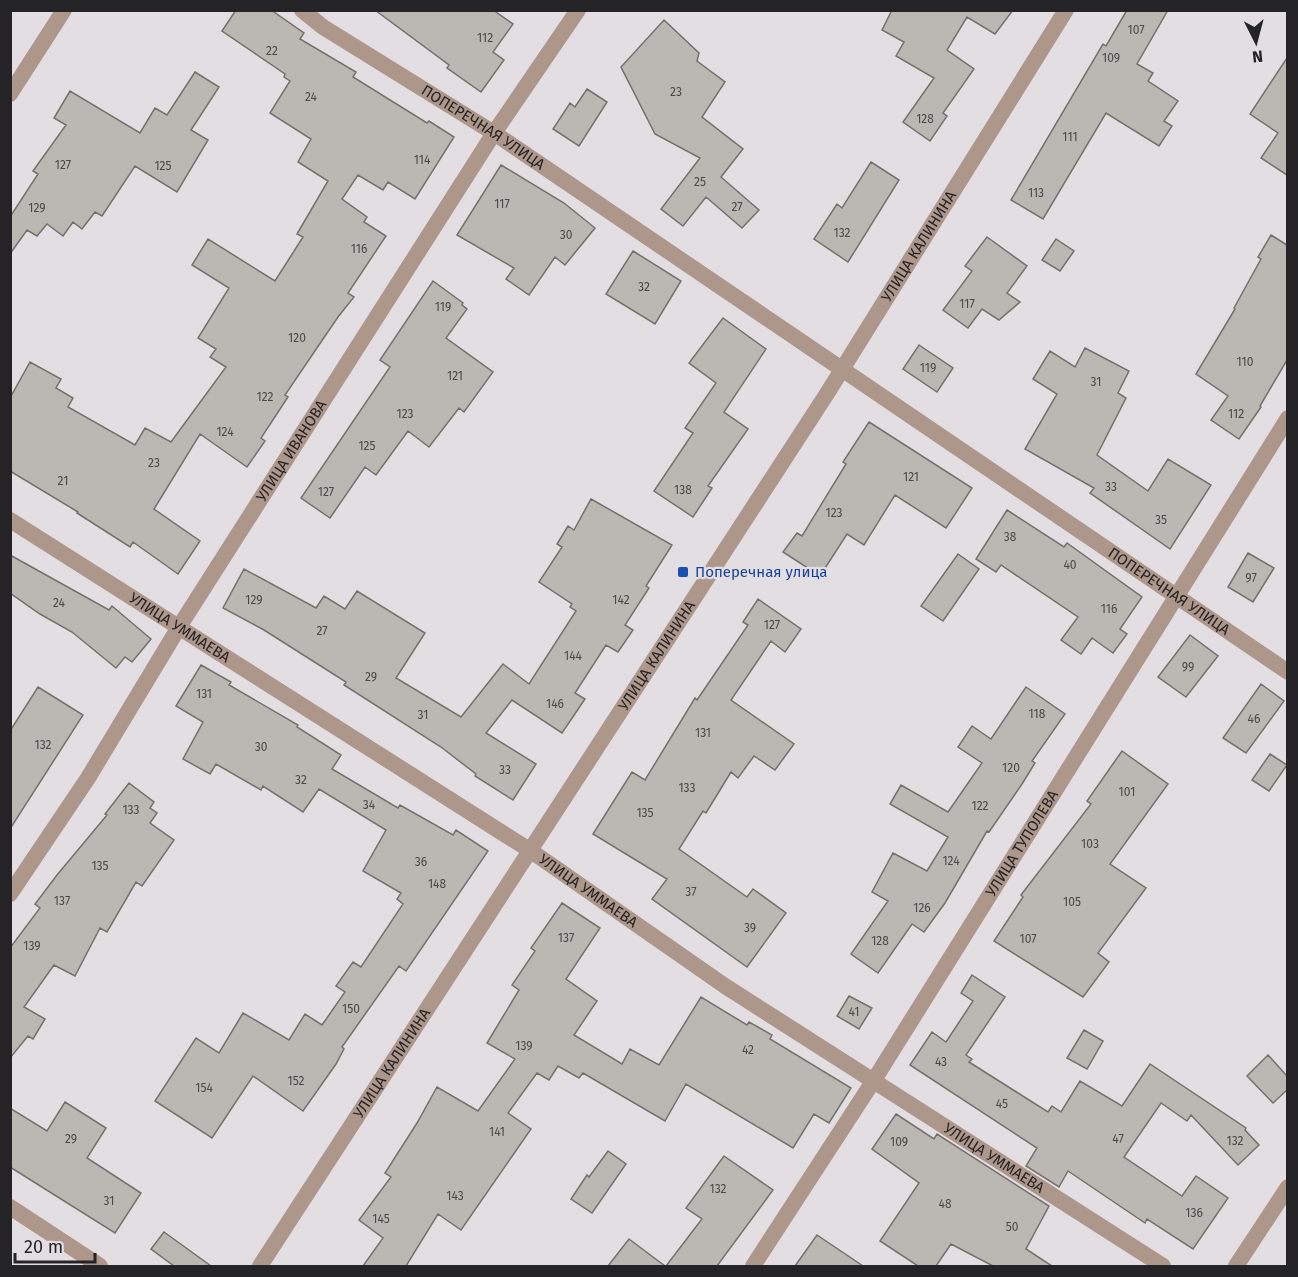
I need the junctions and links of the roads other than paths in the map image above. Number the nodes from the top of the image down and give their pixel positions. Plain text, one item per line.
1 (64, 10) edge
2 (302, 10) edge
3 (578, 10) edge
4 (1066, 10) edge
5 (10, 94) edge
6 (494, 133) junction
7 (842, 369) junction
8 (1287, 418) edge
9 (10, 520) edge
10 (1177, 596) junction
11 (180, 627) junction
12 (1287, 672) edge
13 (531, 851) junction
14 (10, 894) edge
15 (874, 1080) junction
16 (1287, 1187) edge
17 (10, 1207) edge
18 (100, 1266) edge
19 (260, 1266) edge
20 (753, 1266) edge
21 (1163, 1266) edge
22 (1236, 1266) edge

1 - 5 street
2 - 6 street, ПОПЕРЕЧНАЯ УЛИЦА
3 - 6 street, УЛИЦА ИВАНОВА
4 - 7 street, УЛИЦА КАЛИНИНА
6 - 7 street, ПОПЕРЕЧНАЯ УЛИЦА
6 - 11 street, УЛИЦА ИВАНОВА
7 - 10 street, ПОПЕРЕЧНАЯ УЛИЦА
7 - 13 street, УЛИЦА КАЛИНИНА
8 - 10 street, УЛИЦА ТУПОЛЕВА
9 - 11 street, УЛИЦА УММАЕВА
10 - 12 street, ПОПЕРЕЧНАЯ УЛИЦА
10 - 15 street, УЛИЦА ТУПОЛЕВА
11 - 13 street, УЛИЦА УММАЕВА
11 - 14 street, УЛИЦА ИВАНОВА
13 - 15 street, УЛИЦА УММАЕВА
13 - 19 street, УЛИЦА КАЛИНИНА
15 - 20 street, УЛИЦА ТУПОЛЕВА
15 - 21 street, УЛИЦА УММАЕВА
16 - 22 street
17 - 18 street

